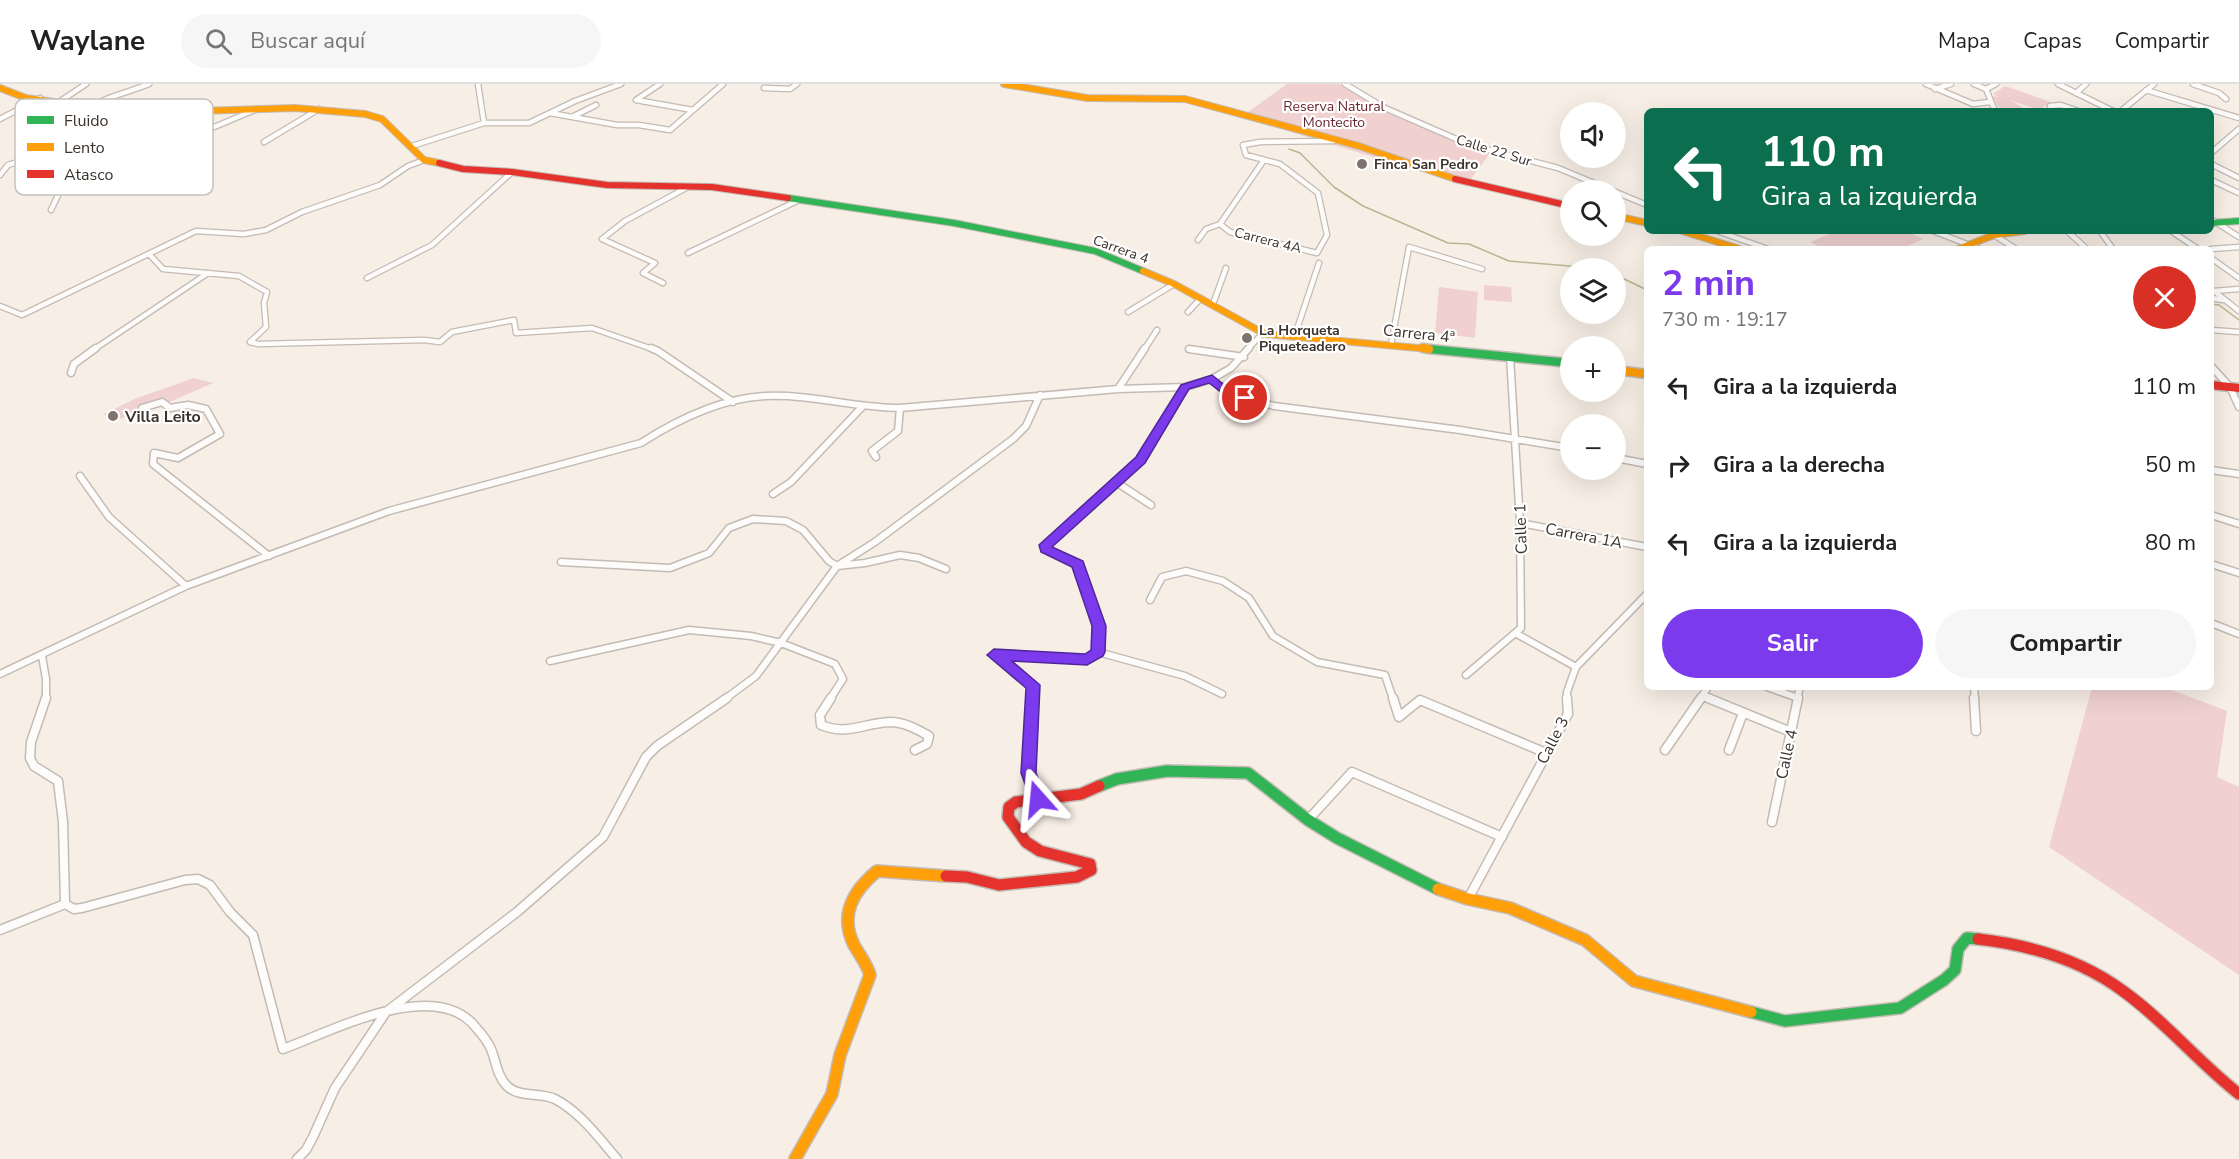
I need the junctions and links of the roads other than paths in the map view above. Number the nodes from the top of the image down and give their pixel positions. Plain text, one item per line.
1 (86, 84) edge
2 (149, 84) edge
3 (478, 84) edge
4 (621, 84) edge
5 (660, 84) edge
6 (723, 84) edge
7 (797, 84) edge
8 (1004, 84) edge
9 (1345, 84) edge
10 (1926, 84) edge
11 (1951, 84) edge
12 (1974, 84) edge
13 (1996, 84) edge
14 (2058, 84) edge
15 (2084, 84) edge
16 (2154, 84) edge
17 (2193, 84) edge
18 (0, 88) edge
19 (764, 88) dead end
20 (1935, 88) junction
21 (1986, 89) junction
22 (2146, 90) junction
23 (2076, 93) junction
24 (40, 98) joint
25 (45, 99) edge
26 (64, 99) edge
27 (103, 99) edge
28 (2226, 99) dead end
29 (1990, 102) junction
30 (596, 105) dead end
31 (259, 108) junction
32 (1993, 108) edge
33 (2052, 108) edge
34 (2070, 108) edge
35 (2107, 108) edge
36 (2125, 108) edge
37 (2206, 108) edge
38 (319, 109) junction
39 (213, 110) edge
40 (693, 110) junction
41 (2214, 110) edge
42 (15, 111) edge
43 (550, 113) junction
44 (572, 117) junction
45 (2239, 118) edge
46 (0, 119) edge
47 (484, 123) junction
48 (213, 127) edge
49 (2239, 129) edge
50 (1337, 141) junction
51 (264, 142) dead end
52 (414, 148) junction
53 (2214, 150) edge
54 (424, 160) junction
55 (1264, 160) junction
56 (2214, 160) edge
57 (15, 163) edge
58 (2214, 166) edge
59 (512, 172) junction
60 (2239, 173) edge
61 (0, 175) edge
62 (2239, 178) edge
63 (2214, 181) edge
64 (687, 188) junction
65 (2239, 193) edge
66 (58, 195) edge
67 (800, 200) junction
68 (1560, 204) edge
69 (1644, 204) edge
70 (51, 210) dead end
71 (1626, 218) edge
72 (2214, 221) edge
73 (2239, 221) edge
74 (1644, 222) edge
75 (1220, 224) junction
76 (1692, 234) edge
77 (1726, 234) edge
78 (1941, 234) edge
79 (1990, 234) edge
80 (1993, 234) edge
81 (2070, 234) edge
82 (2176, 234) edge
83 (2239, 237) edge
84 (1198, 240) dead end
85 (1730, 246) edge
86 (1760, 246) edge
87 (1972, 246) edge
88 (1976, 246) edge
89 (2011, 246) edge
90 (2084, 246) edge
91 (2194, 246) edge
92 (2239, 247) edge
93 (2214, 249) edge
94 (688, 253) dead end
95 (150, 255) junction
96 (2214, 260) edge
97 (1319, 262) dead end
98 (1226, 268) dead end
99 (1482, 269) dead end
100 (208, 273) junction
101 (367, 278) dead end
102 (2239, 278) edge
103 (663, 283) dead end
104 (1174, 284) junction
105 (2239, 289) edge
106 (2214, 292) edge
107 (2214, 293) edge
108 (1201, 298) junction
109 (2214, 298) edge
110 (2223, 300) junction
111 (1213, 304) junction
112 (0, 306) edge
113 (2239, 311) edge
114 (1128, 312) dead end
115 (1188, 312) dead end
116 (1157, 330) dead end
117 (2214, 330) edge
118 (2239, 332) edge
119 (1265, 334) junction
120 (1295, 335) junction
121 (1391, 345) junction
122 (1189, 349) dead end
123 (1510, 356) junction
124 (1244, 357) junction
125 (1560, 362) edge
126 (2214, 369) edge
127 (1626, 371) edge
128 (71, 374) dead end
129 (1644, 374) edge
130 (1212, 379) junction
131 (2214, 385) edge
132 (1185, 387) junction
133 (2234, 387) edge
134 (1118, 389) junction
135 (1040, 395) junction
136 (733, 402) junction
137 (2239, 406) edge
138 (862, 407) junction
139 (142, 408) dead end
140 (900, 408) junction
141 (1515, 436) junction
142 (1560, 446) edge
143 (876, 457) dead end
144 (1626, 460) edge
145 (1644, 463) edge
146 (2214, 470) edge
147 (2239, 474) edge
148 (80, 476) dead end
149 (1116, 482) junction
150 (773, 494) dead end
151 (1151, 505) dead end
152 (2214, 516) edge
153 (1520, 523) junction
154 (2239, 524) edge
155 (1644, 546) edge
156 (269, 556) junction
157 (561, 562) dead end
158 (2214, 565) edge
159 (837, 566) junction
160 (946, 569) dead end
161 (2239, 573) edge
162 (186, 586) junction
163 (1644, 597) edge
164 (1150, 600) dead end
165 (2214, 624) edge
166 (1517, 634) junction
167 (2239, 634) edge
168 (781, 643) junction
169 (1098, 652) junction
170 (42, 656) junction
171 (550, 661) dead end
172 (1576, 667) junction
173 (0, 674) edge
174 (1466, 675) dead end
175 (1706, 690) edge
176 (1775, 690) edge
177 (1799, 690) edge
178 (1974, 690) edge
179 (1222, 694) dead end
180 (1702, 696) junction
181 (1798, 698) junction
182 (1743, 713) junction
183 (1976, 731) dead end
184 (1791, 732) junction
185 (915, 750) dead end
186 (1665, 750) dead end
187 (1729, 750) dead end
188 (1546, 753) junction
189 (1038, 799) junction
190 (1308, 820) junction
191 (1772, 822) dead end
192 (1502, 837) junction
193 (1468, 899) junction
194 (65, 904) junction
195 (0, 930) edge
196 (386, 1012) junction
197 (2239, 1094) edge
198 (297, 1159) edge
199 (616, 1159) edge
200 (795, 1159) edge

1 - 26 street
2 - 27 street
3 - 47 street
4 - 43 street
5 - 40 street
6 - 40 street
7 - 19 street
8 - 50 street
9 - 69 street, Calle 22 Sur
10 - 20 street
11 - 20 street
12 - 21 street
13 - 21 street
14 - 23 street
15 - 23 street
16 - 22 street
17 - 28 street
18 - 24 street
20 - 29 street
21 - 29 street
22 - 36 street
22 - 37 street
23 - 35 street
24 - 25 street
29 - 32 street
30 - 44 street
31 - 38 street
31 - 39 street
31 - 48 street
33 - 34 street
38 - 51 street
38 - 52 street
40 - 44 street
41 - 45 street
42 - 46 street
43 - 44 street
43 - 47 street
47 - 52 street
49 - 53 street
50 - 55 street
50 - 68 street
52 - 54 street
54 - 59 street, Carrera 4
54 - 95 street
55 - 75 street
55 - 75 street, Carrera 4A
56 - 60 street
57 - 61 street
58 - 62 street
59 - 64 street, Carrera 4
59 - 101 street
63 - 65 street
64 - 67 street, Carrera 4
64 - 103 street
66 - 70 street
67 - 94 street
67 - 104 street, Carrera 4
71 - 74 street
72 - 73 street
72 - 83 street
75 - 84 street
76 - 85 street
77 - 86 street
78 - 87 street
79 - 88 street
80 - 89 street
81 - 90 street
82 - 91 street
92 - 93 street
95 - 100 street
95 - 112 street
96 - 102 street
97 - 120 street
98 - 111 street
99 - 121 street
100 - 128 street
100 - 136 street
104 - 108 street, Carrera 4
104 - 114 street
105 - 106 street
107 - 110 street
108 - 111 street, Carrera 4
108 - 115 street
109 - 110 street
110 - 113 street
111 - 119 street, Carrera 4
116 - 134 street
117 - 118 street
119 - 120 street, Carrera 4ª
119 - 124 street
120 - 121 street, Carrera 4ª
121 - 123 street, Carrera 4ª
122 - 124 street
123 - 125 street, Carrera 4ª
123 - 141 street, Calle 1
124 - 130 street
126 - 133 street
127 - 129 street
130 - 132 street
130 - 141 street
131 - 133 street
132 - 134 street
132 - 149 street
133 - 137 street
134 - 135 street
135 - 140 street
135 - 159 street
136 - 138 street
136 - 156 street
138 - 140 street
138 - 150 street
139 - 156 street
140 - 143 street
141 - 142 street
141 - 153 street, Calle 1
144 - 145 street
146 - 147 street
148 - 162 street
149 - 151 street
149 - 169 street
152 - 154 street
153 - 155 street, Carrera 1A
153 - 166 street, Calle 1
156 - 162 street
157 - 159 street
158 - 161 street
159 - 160 street
159 - 168 street
162 - 170 street
163 - 172 street, Calle 3
164 - 188 street
165 - 167 street
166 - 172 street
166 - 174 street
168 - 171 street
168 - 185 street
168 - 196 street
169 - 179 street
169 - 189 street
170 - 173 street
170 - 194 street
172 - 188 street, Calle 3
175 - 180 street
176 - 181 street
177 - 181 street, Calle 4
178 - 183 street
180 - 182 street
180 - 186 street
181 - 184 street, Calle 4
182 - 184 street
182 - 187 street
184 - 191 street, Calle 4
188 - 192 street, Calle 3
189 - 190 street
189 - 200 street
190 - 192 street
190 - 193 street
192 - 193 street, Calle 3
193 - 197 street
194 - 195 street
194 - 196 street
196 - 198 street
196 - 199 street

